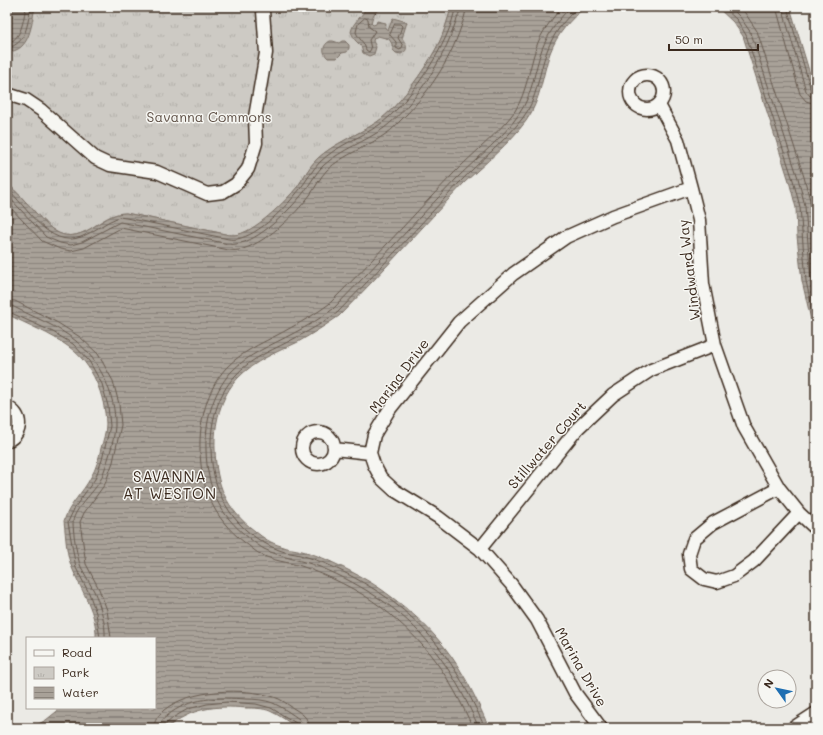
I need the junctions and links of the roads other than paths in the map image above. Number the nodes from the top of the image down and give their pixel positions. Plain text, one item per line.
1 (264, 7) edge
2 (7, 94) edge
3 (659, 105) dead end
4 (691, 188) junction
5 (714, 345) junction
6 (7, 408) edge
7 (7, 441) edge
8 (334, 450) dead end
9 (370, 453) junction
10 (779, 488) junction
11 (799, 513) junction
12 (816, 529) edge
13 (480, 549) junction
14 (816, 714) edge
15 (601, 728) edge
16 (793, 728) edge

1 - 2 street
3 - 4 street, Windward Way
4 - 5 street, Windward Way
4 - 9 street, Marina Drive
5 - 10 street, Windward Way
5 - 13 street, Stillwater Court
6 - 7 street
8 - 9 street
9 - 13 street, Marina Drive
10 - 11 street, Windward Way
10 - 11 street
11 - 12 street, Windward Way
13 - 15 street, Marina Drive
14 - 16 street

